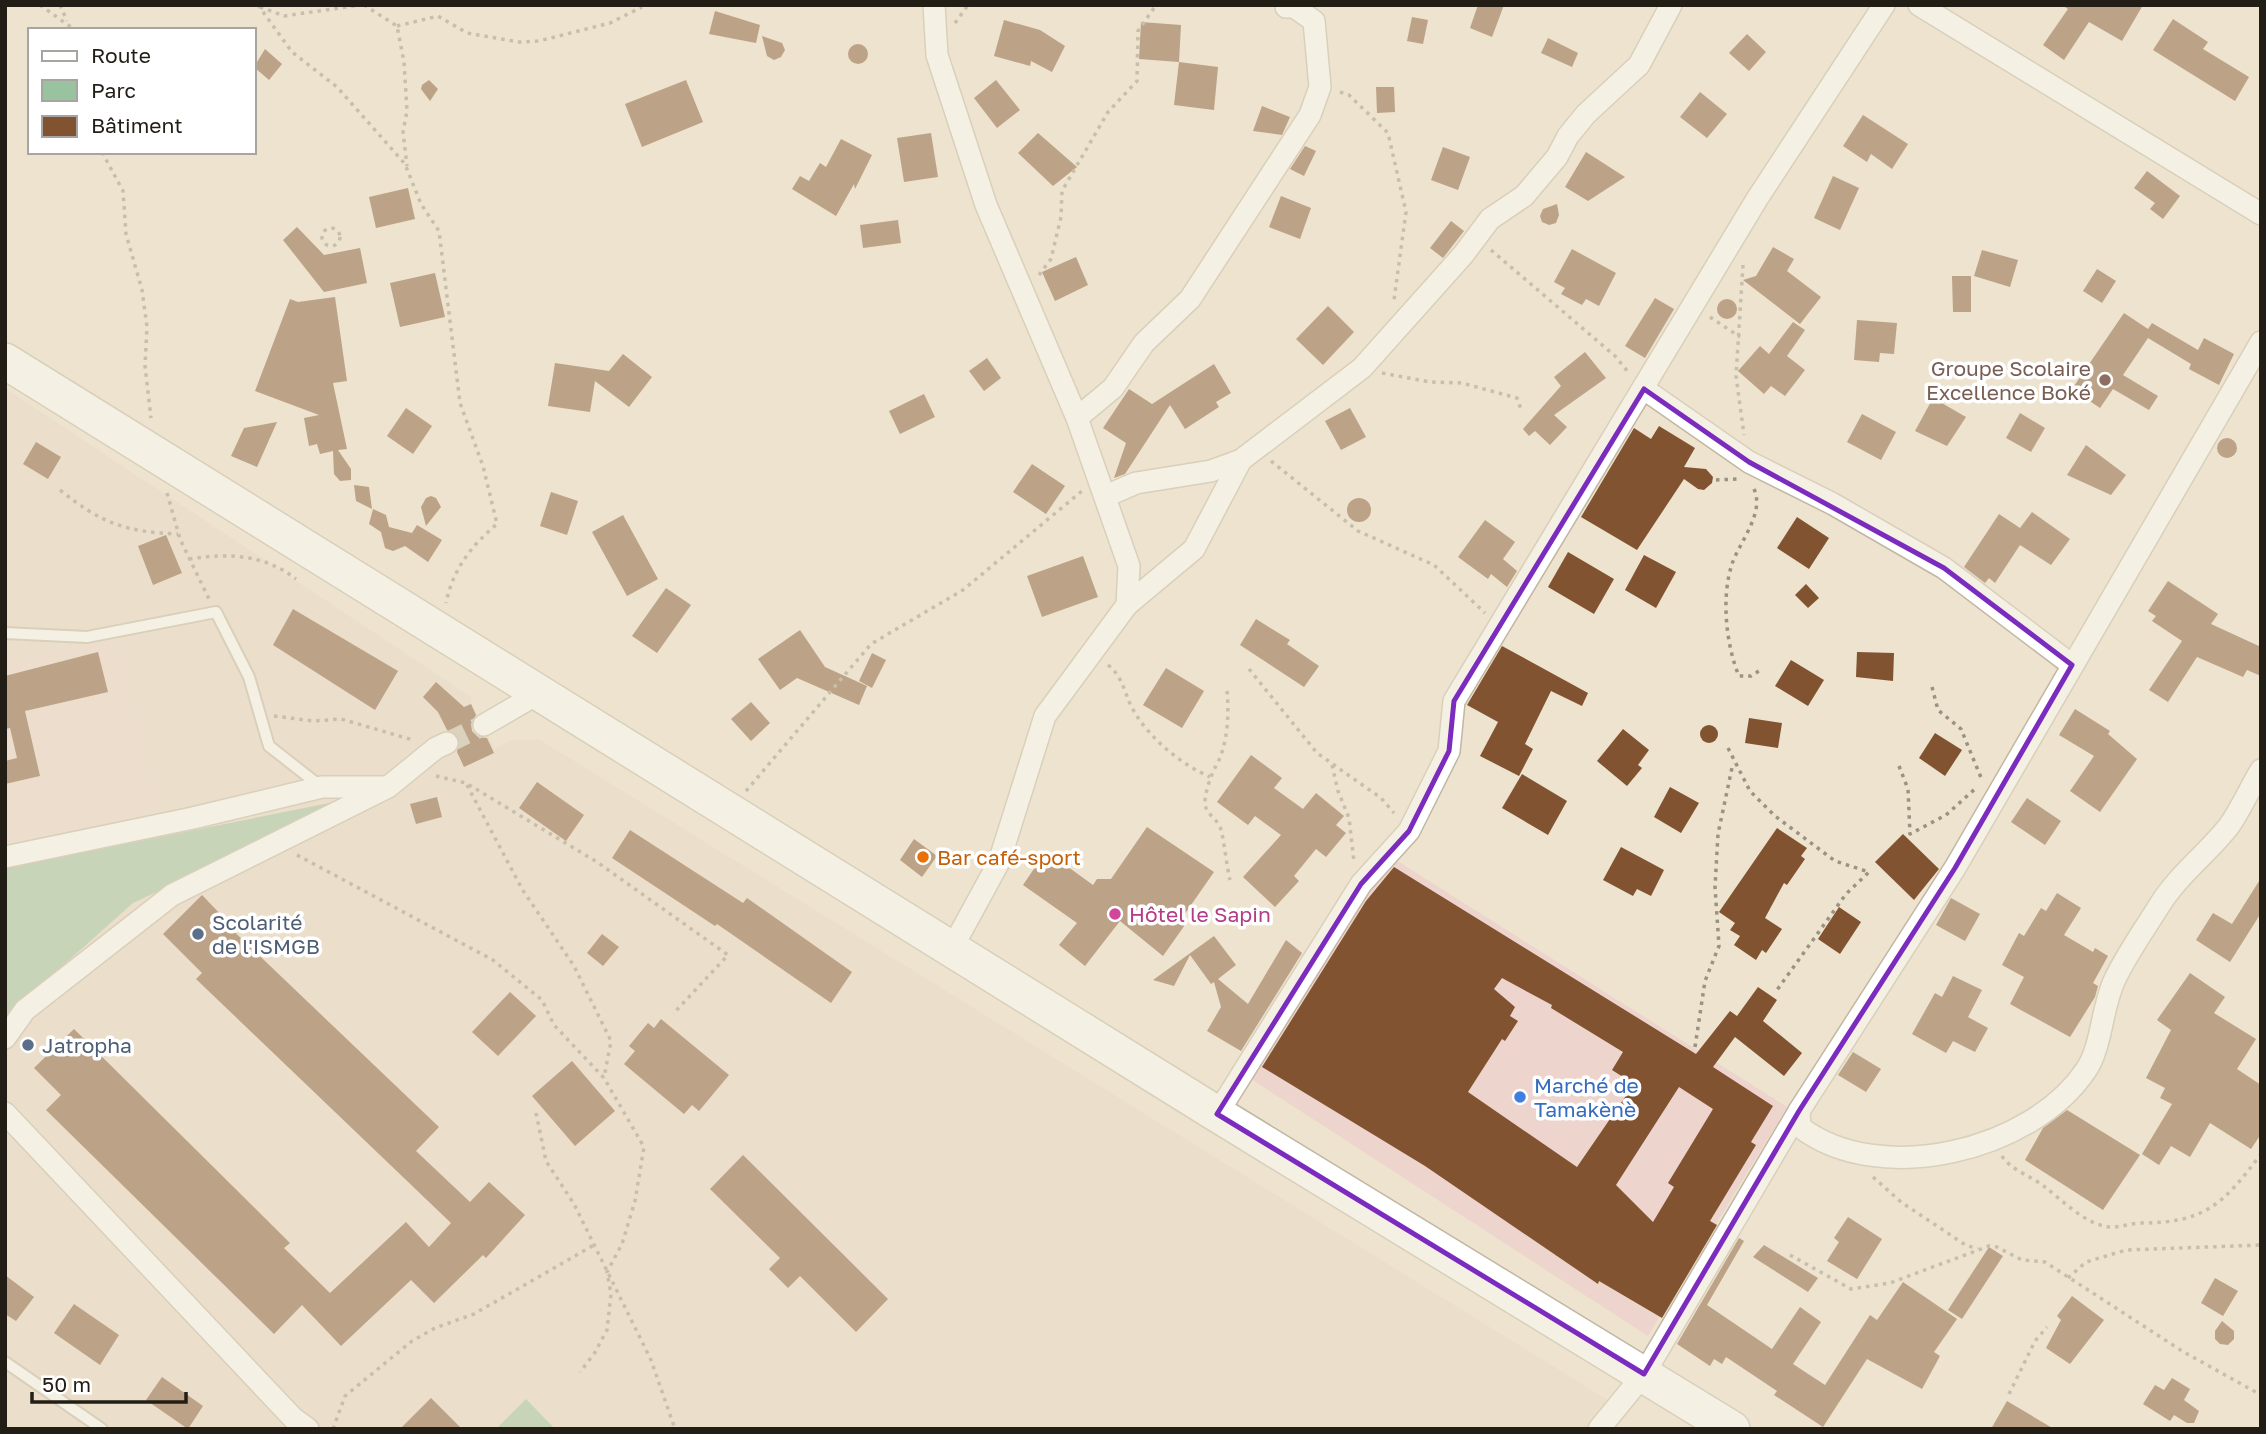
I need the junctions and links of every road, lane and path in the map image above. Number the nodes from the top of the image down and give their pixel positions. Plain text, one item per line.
1 (40, 5) edge
2 (60, 5) edge
3 (362, 5) edge
4 (934, 5) edge
5 (1156, 5) edge
6 (1671, 5) edge
7 (1884, 5) edge
8 (1919, 5) edge
9 (259, 6) edge
10 (1286, 7) dead end
11 (642, 8) dead end
12 (68, 23) junction
13 (397, 26) junction
14 (73, 28) edge
15 (1320, 87) junction
16 (103, 154) edge
17 (407, 168) junction
18 (2261, 214) edge
19 (341, 236) joint
20 (1476, 237) junction
21 (1693, 306) junction
22 (1031, 311) junction
23 (1740, 337) dead end
24 (1388, 340) junction
25 (2261, 342) edge
26 (1370, 360) junction
27 (5, 361) edge
28 (1644, 389) junction
29 (1522, 412) dead end
30 (1077, 418) junction
31 (1248, 454) junction
32 (166, 459) junction
33 (1741, 479) dead end
34 (1716, 480) dead end
35 (1102, 487) junction
36 (60, 490) dead end
37 (178, 534) junction
38 (189, 559) junction
39 (296, 579) dead end
40 (1127, 605) junction
41 (216, 612) junction
42 (1501, 625) junction
43 (439, 632) junction
44 (5, 633) edge
45 (1091, 656) junction
46 (2072, 665) junction
47 (1249, 669) dead end
48 (1932, 687) dead end
49 (1227, 691) dead end
50 (539, 694) junction
51 (258, 714) junction
52 (484, 725) tunnel mouth
53 (442, 746) joint
54 (1728, 748) dead end
55 (1733, 761) junction
56 (1332, 765) junction
57 (1899, 766) dead end
58 (410, 770) junction
59 (2261, 770) edge
60 (1210, 777) junction
61 (466, 783) junction
62 (322, 787) junction
63 (388, 787) junction
64 (1988, 791) junction
65 (729, 811) junction
66 (1409, 831) junction
67 (260, 851) junction
68 (5, 857) edge
69 (1230, 880) dead end
70 (1361, 884) junction
71 (951, 950) junction
72 (1777, 990) dead end
73 (673, 1014) dead end
74 (5, 1038) edge
75 (1695, 1047) dead end
76 (604, 1078) junction
77 (1799, 1111) junction
78 (5, 1113) edge
79 (536, 1113) dead end
80 (1217, 1114) junction
81 (1992, 1139) junction
82 (1850, 1151) junction
83 (2261, 1154) edge
84 (594, 1245) junction
85 (2261, 1245) edge
86 (1980, 1248) junction
87 (1790, 1255) dead end
88 (607, 1272) junction
89 (2068, 1279) junction
90 (2047, 1326) dead end
91 (5, 1362) edge
92 (579, 1372) dead end
93 (1644, 1374) junction
94 (2009, 1394) dead end
95 (2261, 1395) edge
96 (102, 1429) edge
97 (308, 1429) edge
98 (333, 1429) edge
99 (675, 1429) edge
100 (1599, 1429) edge
101 (1732, 1429) edge

1 - 12 path
2 - 12 path
3 - 9 path
3 - 13 path
4 - 22 street
5 - 22 path
6 - 20 street
7 - 21 street
8 - 18 street
9 - 17 path
10 - 15 street
11 - 13 path
12 - 14 path
13 - 17 path
15 - 24 path
15 - 30 street
16 - 32 path
17 - 43 path
19 - 19 path
20 - 24 street
20 - 28 path
21 - 23 path
21 - 28 street
22 - 30 street
24 - 26 street
25 - 46 street
26 - 29 path
26 - 31 street
27 - 32 highway
28 - 42 street
28 - 46 street
30 - 35 street
31 - 35 street
31 - 40 street
31 - 42 path
32 - 37 path
32 - 43 highway
33 - 34 path
35 - 40 street
35 - 65 path
36 - 37 path
37 - 38 path
38 - 39 path
38 - 41 path
40 - 45 street
41 - 44 lane
41 - 51 lane
42 - 66 street
43 - 50 highway
45 - 60 path
45 - 71 street
46 - 64 street
47 - 56 path
48 - 64 path
49 - 60 path
50 - 52 street
50 - 65 highway
51 - 53 path
51 - 62 lane
53 - 58 street
54 - 55 path
55 - 72 path
55 - 75 path
56 - 66 path
56 - 70 path
57 - 64 path
58 - 61 path
58 - 63 street
59 - 81 street
60 - 69 path
61 - 73 path
61 - 76 path
62 - 63 street
62 - 68 street
63 - 67 street
64 - 77 street
65 - 71 highway
66 - 70 street
67 - 74 street
67 - 76 path
70 - 80 street
71 - 80 highway
76 - 88 path
77 - 82 street
77 - 93 street
78 - 97 street
79 - 84 path
80 - 93 highway
81 - 82 street
81 - 83 path
82 - 86 path
84 - 88 path
84 - 98 path
85 - 89 path
86 - 87 path
86 - 89 path
88 - 92 path
88 - 99 path
89 - 95 path
90 - 94 path
91 - 96 lane
93 - 100 street
93 - 101 highway

